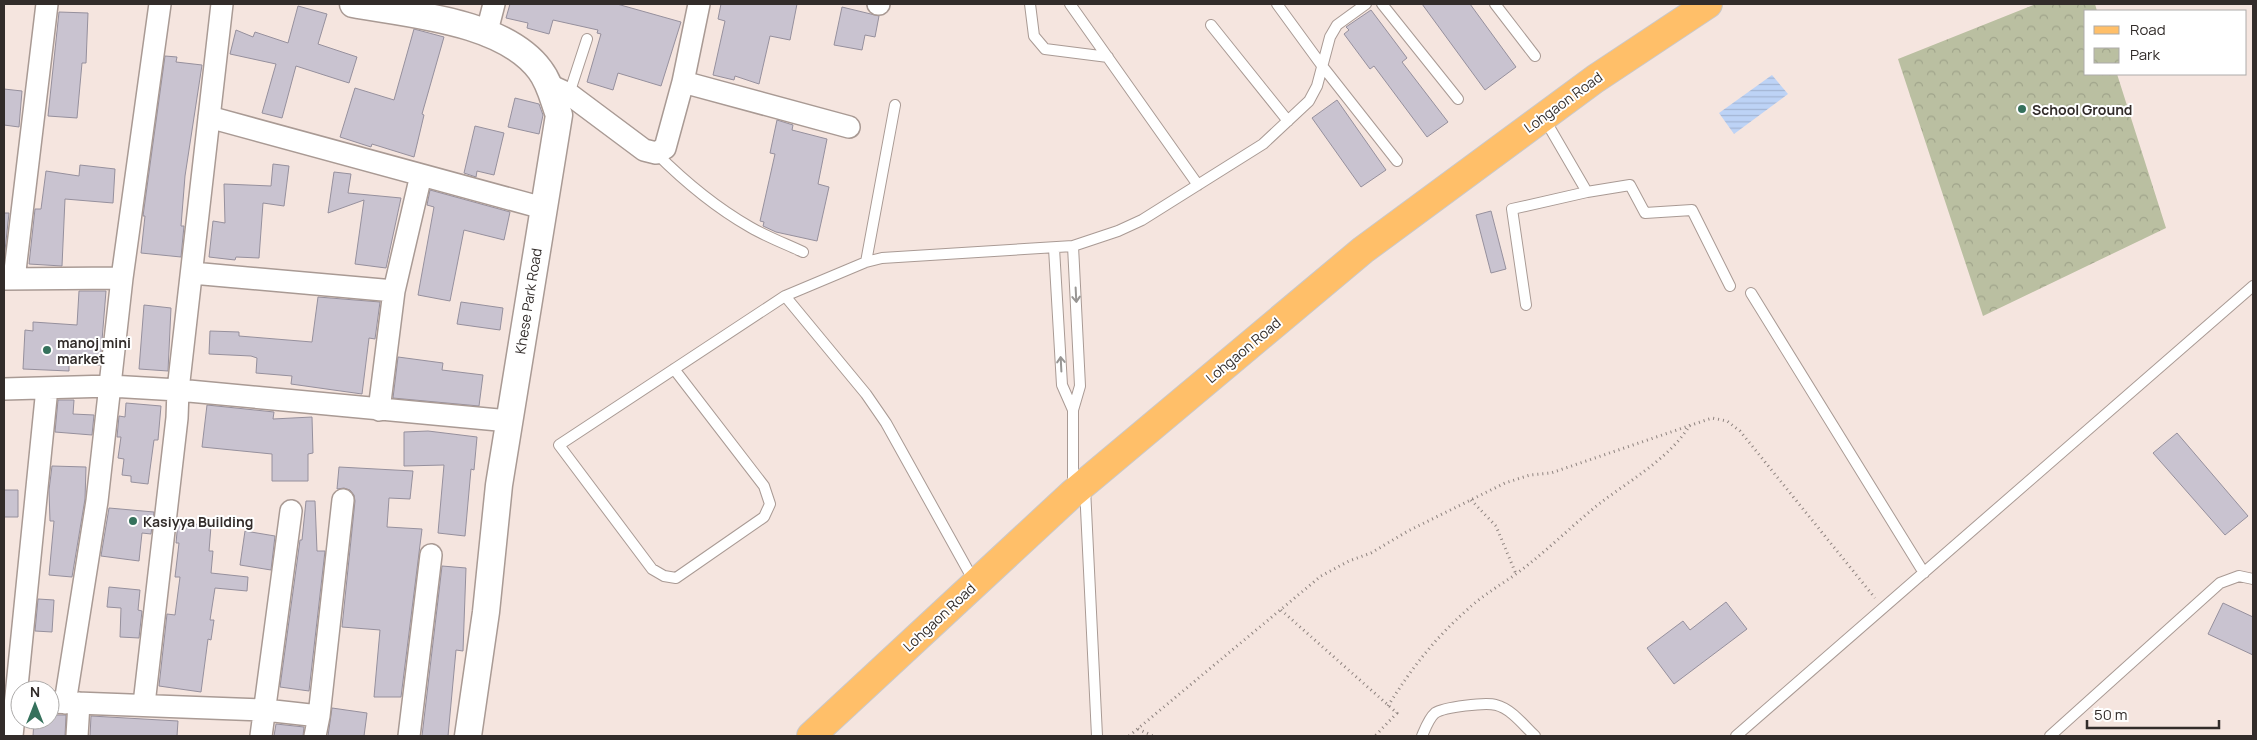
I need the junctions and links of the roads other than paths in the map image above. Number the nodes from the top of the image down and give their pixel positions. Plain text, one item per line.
1 (47, 4) edge
2 (160, 4) edge
3 (222, 4) edge
4 (494, 4) edge
5 (699, 4) edge
6 (1030, 4) edge
7 (1070, 4) edge
8 (1277, 4) edge
9 (1366, 4) edge
10 (1382, 4) edge
11 (1495, 4) edge
12 (1708, 4) edge
13 (363, 5) edge
14 (1211, 25) dead end
15 (486, 34) junction
16 (587, 39) dead end
17 (1535, 56) dead end
18 (1108, 57) junction
19 (1323, 67) junction
20 (683, 82) junction
21 (559, 89) junction
22 (1458, 99) dead end
23 (895, 105) dead end
24 (209, 117) junction
25 (1543, 117) junction
26 (1288, 121) junction
27 (848, 127) dead end
28 (656, 153) junction
29 (1397, 161) dead end
30 (421, 175) junction
31 (1198, 185) junction
32 (1587, 192) junction
33 (543, 208) junction
34 (1073, 246) junction
35 (1054, 248) junction
36 (803, 252) dead end
37 (866, 262) junction
38 (192, 273) junction
39 (122, 278) junction
40 (9, 279) edge
41 (1730, 286) dead end
42 (2253, 286) edge
43 (394, 291) junction
44 (1751, 293) dead end
45 (785, 296) junction
46 (1526, 306) dead end
47 (674, 369) junction
48 (110, 386) junction
49 (47, 388) junction
50 (4, 389) edge
51 (178, 390) junction
52 (379, 410) junction
53 (1073, 410) junction
54 (509, 421) junction
55 (1079, 488) junction
56 (343, 500) dead end
57 (291, 511) dead end
58 (431, 555) dead end
59 (1924, 573) junction
60 (2253, 579) edge
61 (975, 584) junction
62 (15, 680) edge
63 (64, 703) edge
64 (144, 704) junction
65 (265, 710) junction
66 (317, 726) edge
67 (77, 736) edge
68 (262, 736) edge
69 (409, 736) edge
70 (468, 736) edge
71 (811, 736) edge
72 (1097, 736) edge
73 (1422, 736) edge
74 (1535, 736) edge
75 (1736, 736) edge
76 (2050, 736) edge

1 - 40 street
2 - 39 street
3 - 24 street
4 - 15 street
5 - 20 street
6 - 18 lane
7 - 18 lane
8 - 19 lane
9 - 19 lane
10 - 22 lane
11 - 17 lane
12 - 25 main road, Lohgaon Road
13 - 15 street, Khese Park Road
14 - 26 lane
15 - 21 street, Khese Park Road
16 - 21 lane
18 - 31 lane
19 - 26 lane
19 - 29 lane
20 - 27 street
20 - 28 street
21 - 28 street
21 - 33 street, Khese Park Road
23 - 37 lane
24 - 30 street
24 - 38 street
25 - 32 lane
25 - 55 main road, Lohgaon Road
26 - 31 lane
28 - 36 lane
30 - 33 street
30 - 43 street
31 - 34 lane
32 - 41 lane
32 - 46 lane
33 - 54 street, Khese Park Road
34 - 35 lane
34 -> 53 lane
35 - 37 lane
53 -> 35 lane
37 - 45 lane
38 - 43 street
38 - 51 street
39 - 40 street
39 - 48 street
42 - 59 lane
43 - 52 street
44 - 59 lane
45 - 47 lane
45 - 61 lane
47 - 47 lane
48 - 49 street
48 - 51 street
48 - 63 street
49 - 50 street
49 - 62 street
51 - 52 street
51 - 64 street
52 - 54 street
53 - 55 lane
54 - 70 street, Khese Park Road
55 - 61 main road, Lohgaon Road
55 - 72 lane
56 - 66 street
57 - 65 street
58 - 69 street
59 - 75 lane
60 - 76 lane
61 - 71 main road, Lohgaon Road
63 - 64 street
63 - 67 street
64 - 65 street
65 - 66 street
65 - 68 street
73 - 74 lane

